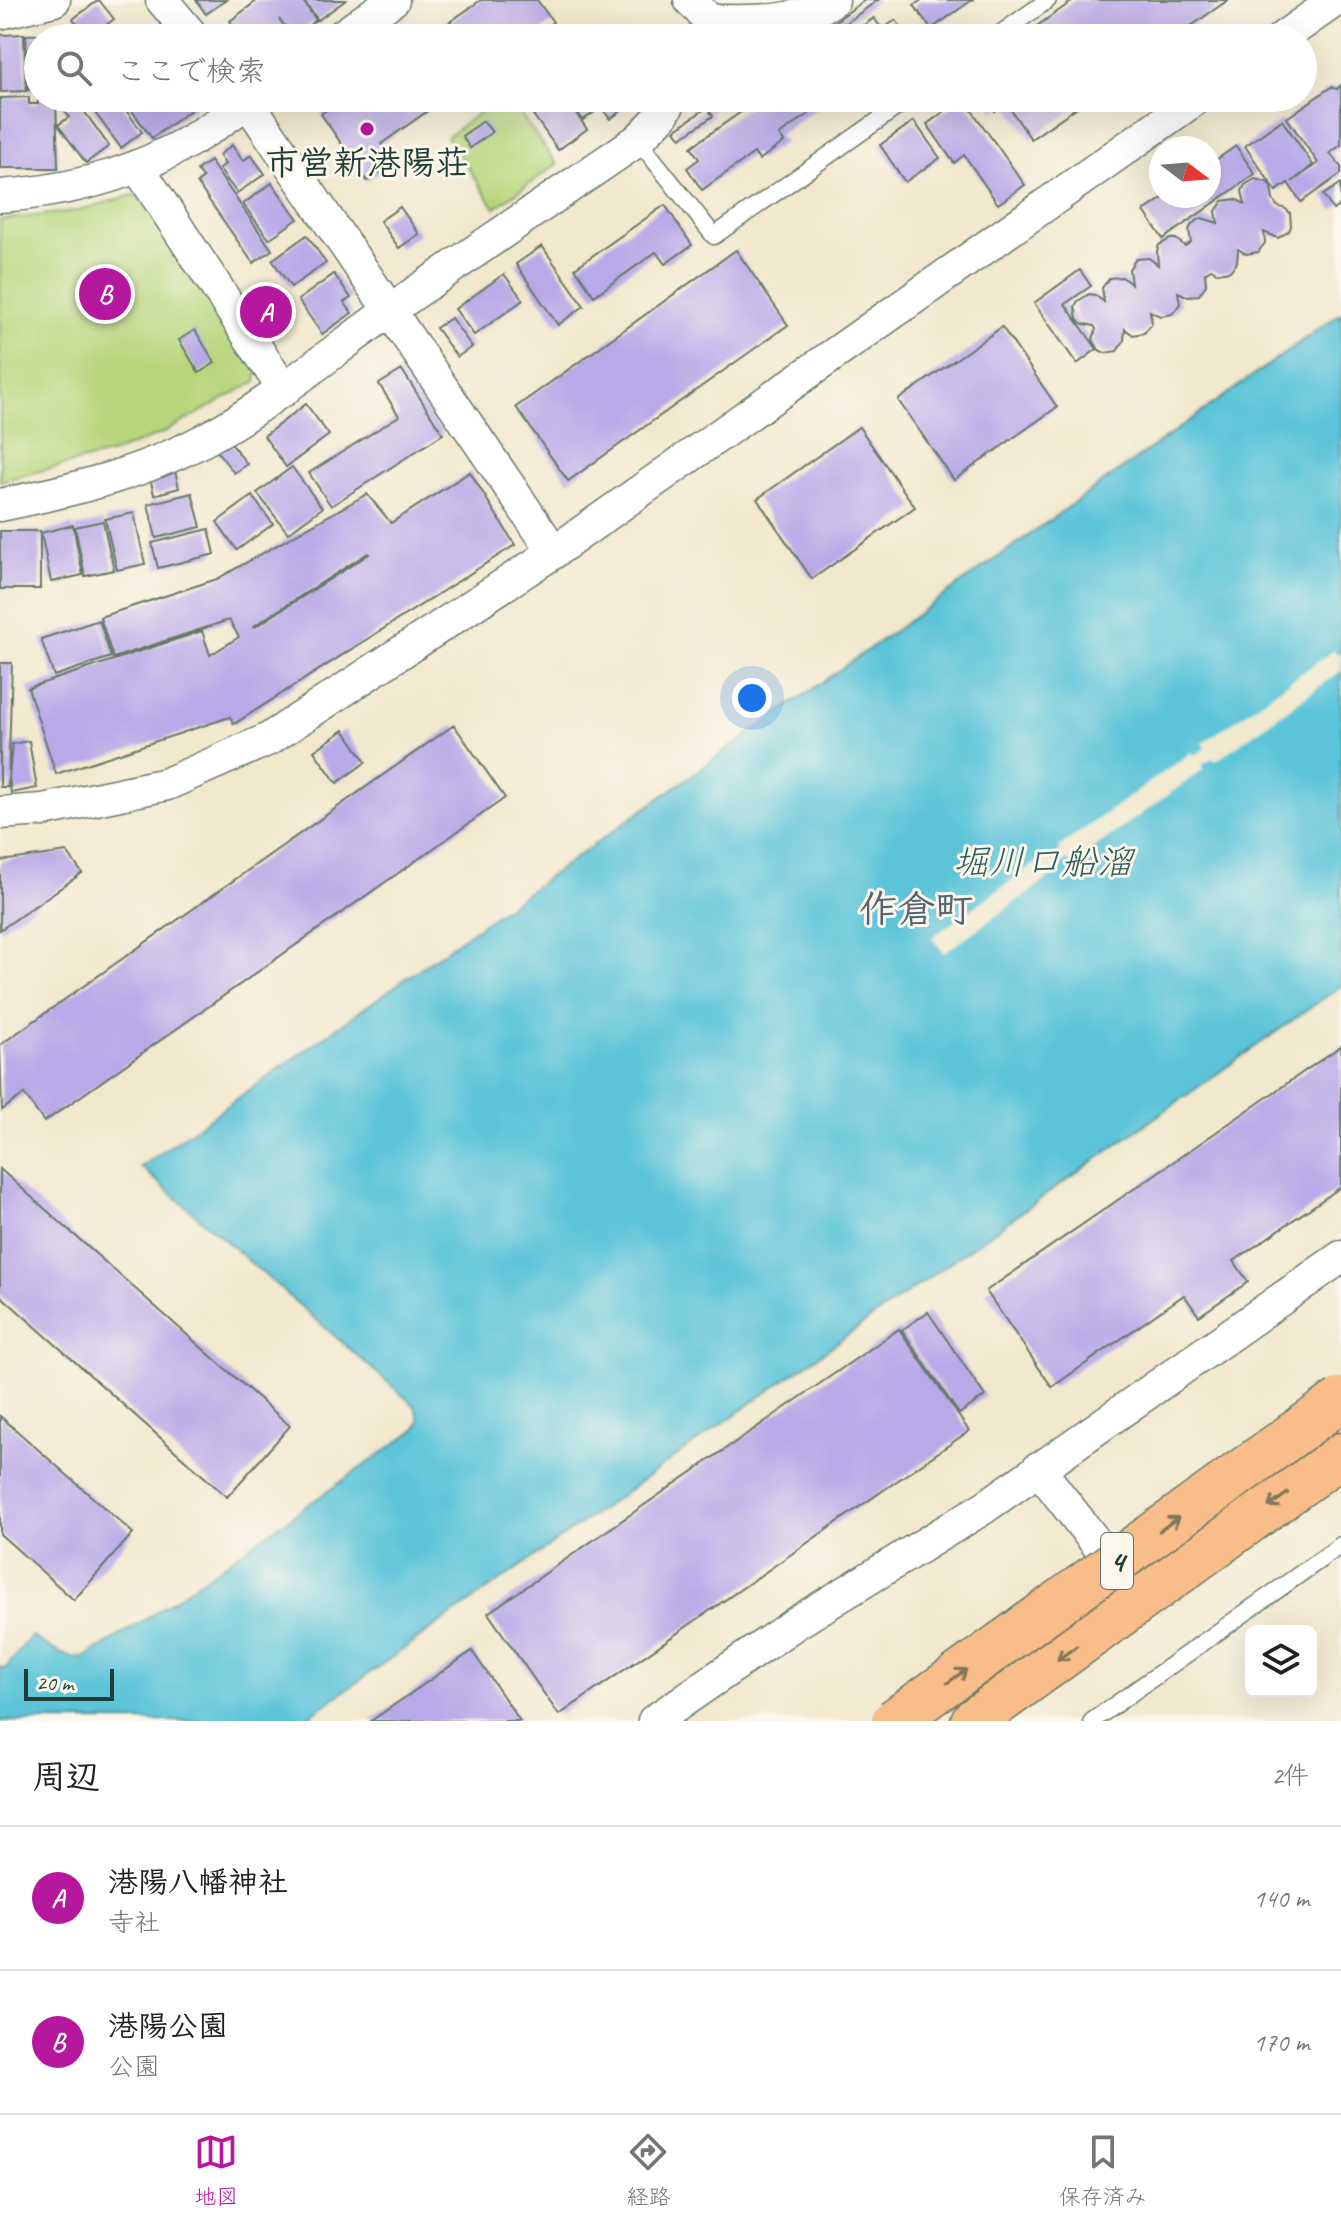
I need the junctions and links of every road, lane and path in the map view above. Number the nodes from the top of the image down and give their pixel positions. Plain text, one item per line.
1 (54, 0) edge
2 (162, 0) edge
3 (393, 0) edge
4 (833, 0) edge
5 (1048, 0) edge
6 (1336, 0) edge
7 (0, 13) edge
8 (698, 20) edge
9 (182, 24) edge
10 (359, 24) edge
11 (1014, 24) edge
12 (1302, 24) edge
13 (230, 112) edge
14 (258, 112) edge
15 (664, 112) edge
16 (890, 112) edge
17 (1177, 112) edge
18 (638, 140) junction
19 (137, 166) junction
20 (0, 196) edge
21 (390, 311) junction
22 (284, 390) junction
23 (0, 505) edge
24 (554, 552) junction
25 (0, 813) edge
26 (1341, 1257) edge
27 (1341, 1400) edge
28 (1341, 1455) edge
29 (1038, 1468) junction
30 (1341, 1545) edge
31 (1104, 1553) dead end
32 (654, 1721) edge
33 (894, 1721) edge
34 (973, 1721) edge
35 (1092, 1721) edge

1 - 7 street
2 - 9 street
3 - 10 street
4 - 8 street
5 - 11 lane
6 - 12 street
13 - 19 street
14 - 21 street
15 - 18 street
16 - 18 lane
17 - 24 street
18 - 21 street
19 - 20 street
19 - 22 street
21 - 22 street
21 - 24 street
22 - 23 street
24 - 25 street
26 - 29 street
33 -> 27 highway, 4, bridge
28 -> 34 highway, 4
29 - 31 street
29 - 32 street
30 - 35 lane

